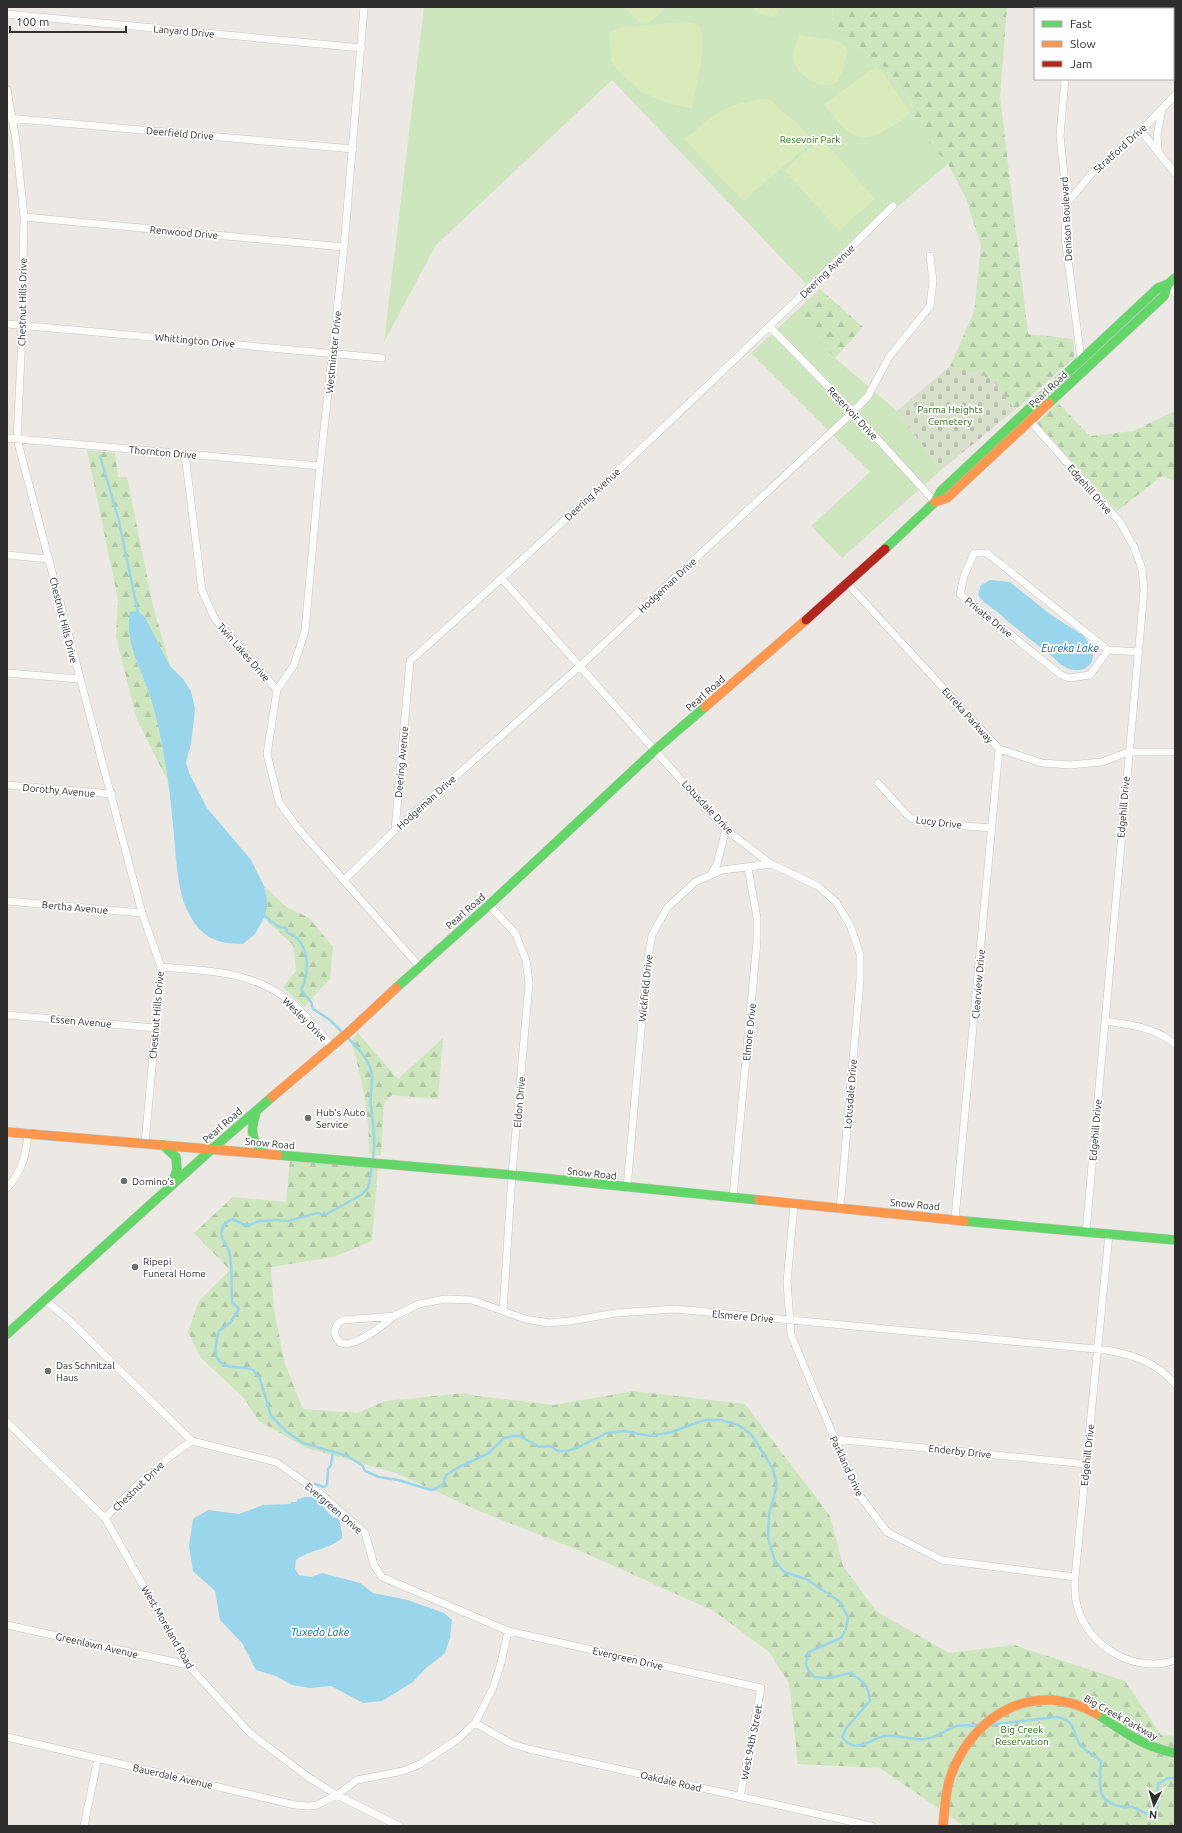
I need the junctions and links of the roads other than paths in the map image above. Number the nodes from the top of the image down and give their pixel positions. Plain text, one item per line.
1 (364, 7) edge
2 (7, 14) edge
3 (362, 48) junction
4 (1065, 80) edge
5 (7, 90) edge
6 (1175, 95) edge
7 (1162, 109) junction
8 (10, 118) edge
9 (1140, 131) junction
10 (353, 149) junction
11 (1158, 153) junction
12 (1175, 173) edge
13 (1066, 203) junction
14 (893, 206) dead end
15 (24, 218) junction
16 (344, 247) junction
17 (930, 256) dead end
18 (1172, 281) edge
19 (1175, 293) edge
20 (7, 324) edge
21 (22, 325) junction
22 (770, 326) junction
23 (332, 352) junction
24 (382, 358) dead end
25 (1081, 359) junction
26 (853, 412) junction
27 (1030, 421) junction
28 (7, 438) edge
29 (17, 439) junction
30 (185, 454) junction
31 (320, 466) junction
32 (936, 502) junction
33 (7, 555) edge
34 (49, 559) junction
35 (502, 579) junction
36 (848, 584) junction
37 (1108, 650) junction
38 (1139, 652) junction
39 (580, 666) junction
40 (7, 673) edge
41 (79, 679) junction
42 (277, 690) junction
43 (999, 749) junction
44 (655, 750) junction
45 (1128, 752) junction
46 (1175, 752) edge
47 (878, 783) dead end
48 (7, 785) edge
49 (112, 794) junction
50 (992, 828) junction
51 (395, 830) junction
52 (726, 830) junction
53 (771, 864) junction
54 (748, 868) junction
55 (711, 874) junction
56 (344, 880) junction
57 (7, 901) edge
58 (489, 905) junction
59 (142, 914) junction
60 (419, 966) junction
61 (161, 967) junction
62 (7, 1015) edge
63 (1105, 1021) junction
64 (155, 1028) junction
65 (1175, 1044) edge
66 (332, 1047) junction
67 (256, 1111) junction
68 (7, 1132) edge
69 (28, 1133) junction
70 (145, 1144) junction
71 (163, 1145) junction
72 (212, 1149) junction
73 (265, 1153) junction
74 (512, 1175) junction
75 (172, 1185) junction
76 (7, 1188) edge
77 (627, 1188) junction
78 (732, 1197) junction
79 (794, 1205) junction
80 (840, 1209) junction
81 (956, 1219) junction
82 (1086, 1232) junction
83 (1109, 1234) junction
84 (1175, 1240) edge
85 (45, 1300) junction
86 (503, 1311) junction
87 (394, 1316) junction
88 (790, 1320) junction
89 (7, 1334) edge
90 (1098, 1349) junction
91 (1175, 1384) edge
92 (7, 1422) edge
93 (834, 1439) junction
94 (192, 1441) junction
95 (1086, 1464) junction
96 (106, 1518) junction
97 (1075, 1577) junction
98 (7, 1625) edge
99 (508, 1631) junction
100 (1175, 1660) edge
101 (188, 1665) junction
102 (761, 1688) joint
103 (475, 1723) junction
104 (7, 1737) edge
105 (1175, 1753) edge
106 (98, 1758) junction
107 (337, 1795) junction
108 (740, 1797) junction
109 (84, 1826) edge
110 (399, 1826) edge
111 (872, 1826) edge
112 (943, 1826) edge

1 - 3 street, Westminster Drive
2 - 3 street, Lanyard Drive
3 - 10 street, Westminster Drive
4 - 13 street, Denison Boulevard
5 - 8 street, Chestnut Hills Drive
6 - 7 street, Stratford Drive
7 - 9 street, Stratford Drive
7 - 11 street
8 - 10 street, Deerfield Drive
8 - 15 street, Chestnut Hills Drive
9 - 11 street
9 - 13 street, Stratford Drive
10 - 16 street, Westminster Drive
11 - 12 street
13 - 25 street, Denison Boulevard
14 - 22 street, Deering Avenue
15 - 16 street, Renwood Drive
15 - 21 street, Chestnut Hills Drive
16 - 23 street, Westminster Drive
17 - 26 street, Hodgeman Drive
18 - 19 street
18 - 25 main road, Pearl Road
18 - 27 main road, Pearl Road
20 - 21 street, Whittington Drive
21 - 23 street, Whittington Drive
21 - 29 street, Chestnut Hills Drive
22 - 26 street, Reservoir Drive
22 - 35 street, Deering Avenue
23 - 24 street, Whittington Drive
23 - 31 street, Westminster Drive
25 - 32 main road, Pearl Road
26 - 32 street, Reservoir Drive
26 - 39 street, Hodgeman Drive
27 - 32 main road, Pearl Road
27 - 38 street, Edgehill Drive
28 - 29 street, Thornton Drive
29 - 30 street, Thornton Drive
29 - 34 street, Chestnut Hills Drive
30 - 31 street, Thornton Drive
30 - 42 street, Twin Lakes Drive
31 - 42 street, Westminster Drive
32 - 36 main road, Pearl Road
33 - 34 street
34 - 41 street, Chestnut Hills Drive
35 - 39 street, Lotusdale Drive
35 - 51 street, Deering Avenue
36 - 43 street, Eureka Parkway
36 - 44 main road, Pearl Road
37 - 37 street, Private Drive
37 - 38 street
38 - 45 street, Edgehill Drive
39 - 44 street, Lotusdale Drive
39 - 51 street, Hodgeman Drive
40 - 41 street
41 - 49 street, Chestnut Hills Drive
42 - 56 street, Twin Lakes Drive
43 - 45 street, Eureka Parkway
43 - 50 street, Clearview Drive
44 - 52 street, Lotusdale Drive
44 - 58 main road, Pearl Road
45 - 46 street, Eureka Parkway
45 - 63 street, Edgehill Drive
47 - 50 street, Lucy Drive
48 - 49 street, Dorothy Avenue
49 - 59 street, Chestnut Hills Drive
50 - 81 street, Clearview Drive
51 - 56 street, Hodgeman Drive
52 - 53 street, Lotusdale Drive
52 - 55 street
53 - 54 street, Wickfield Drive
53 - 80 street, Lotusdale Drive
54 - 55 street, Wickfield Drive
54 - 78 street, Elmore Drive
55 - 77 street, Wickfield Drive
56 - 60 street, Twin Lakes Drive
57 - 59 street, Bertha Avenue
58 - 60 main road, Pearl Road
58 - 74 street, Eldon Drive
59 - 61 street, Chestnut Hills Drive
60 - 66 main road, Pearl Road
61 - 64 street, Chestnut Hills Drive
61 - 66 street, Wesley Drive
62 - 64 street, Essen Avenue
63 - 65 street
63 - 82 street, Edgehill Drive
64 - 70 street, Chestnut Hills Drive
66 - 67 main road, Pearl Road
67 - 72 main road, Pearl Road
67 - 73 main road
68 - 69 main road, Snow Road
69 - 70 main road, Snow Road
69 - 76 street
70 - 71 main road, Snow Road
71 - 72 main road, Snow Road
71 - 75 main road
72 - 73 main road, Snow Road
72 - 75 main road, Pearl Road
73 - 74 main road, Snow Road
74 - 77 main road, Snow Road
74 - 86 street, Eldon Drive
75 - 85 main road, Pearl Road
77 - 78 main road, Snow Road
78 - 79 main road, Snow Road
79 - 80 main road, Snow Road
79 - 88 street, Parkland Drive
80 - 81 main road, Snow Road
81 - 82 main road, Snow Road
82 - 83 main road, Snow Road
83 - 84 main road, Snow Road
83 - 90 street, Edgehill Drive
85 - 89 main road, Pearl Road
85 - 94 street
86 - 87 street, Elsmere Drive
86 - 88 street, Elsmere Drive
87 - 87 street, Elsmere Drive
88 - 90 street, Elsmere Drive
88 - 93 street, Parkland Drive
90 - 91 street, Elsmere Drive
90 - 95 street, Edgehill Drive
92 - 96 street, West Moreland Road
93 - 95 street, Enderby Drive
93 - 97 street, Parkland Drive
94 - 96 street, Chestnut Drive
94 - 99 street, Evergreen Drive
95 - 97 street, Edgehill Drive
96 - 101 street, West Moreland Road
97 - 100 street, Edgehill Drive
98 - 101 street, Greenlawn Avenue
99 - 102 street, Evergreen Drive
99 - 103 street, Bauerdale Avenue
101 - 107 street, West Moreland Road
102 - 108 street, West 94th Street
103 - 107 street, Bauerdale Avenue
103 - 108 street, Oakdale Road
104 - 106 street, Bauerdale Avenue
105 - 112 main road, Big Creek Parkway
106 - 107 street, Bauerdale Avenue
106 - 109 street
107 - 110 street, West Moreland Road
108 - 111 street, Oakdale Road

